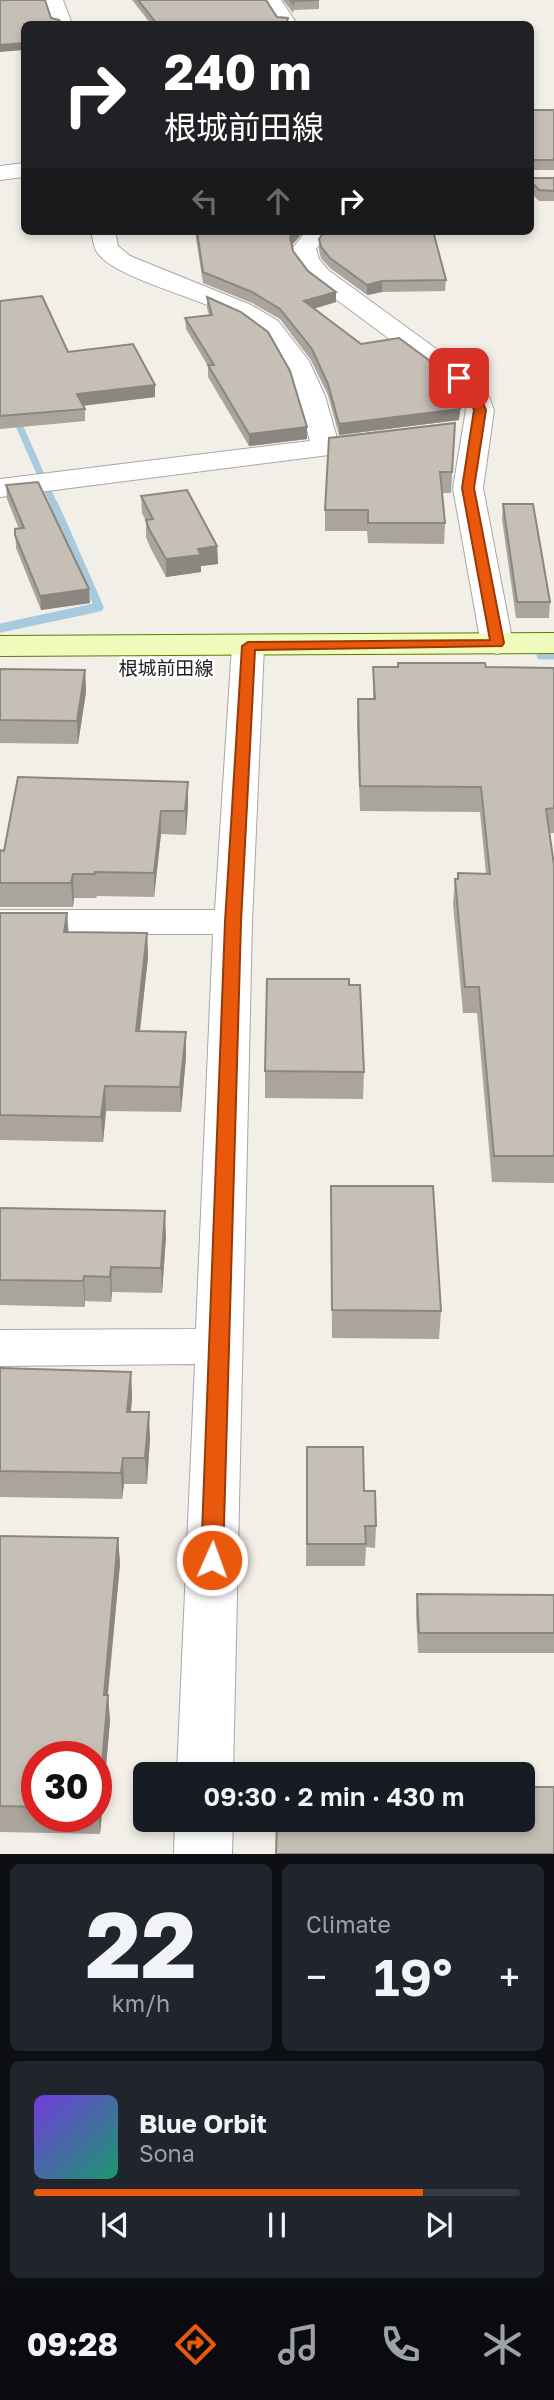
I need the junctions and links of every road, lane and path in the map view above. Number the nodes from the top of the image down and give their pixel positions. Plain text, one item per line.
1 (54, 0) edge
2 (272, 0) edge
3 (62, 21) edge
4 (286, 21) edge
5 (21, 170) edge
6 (0, 173) edge
7 (104, 235) edge
8 (315, 235) edge
9 (409, 438) edge
10 (326, 448) junction
11 (0, 488) edge
12 (497, 643) junction
13 (554, 643) edge
14 (247, 656) junction
15 (15, 657) edge
16 (554, 665) edge
17 (0, 922) edge
18 (233, 922) junction
19 (219, 1346) junction
20 (0, 1348) edge
21 (205, 1762) edge
22 (204, 1832) edge
23 (203, 1854) edge

1 - 3 street
2 - 4 street
5 - 6 street
7 - 10 street
8 - 12 street
9 - 10 street
10 - 11 street
12 - 13 street, 根城前田線
12 - 14 street, 根城前田線
14 - 15 street, 根城前田線
14 - 16 street, 根城前田線
14 - 18 street
17 - 18 street
18 - 19 street
19 - 20 street
19 - 21 street
22 - 23 street

